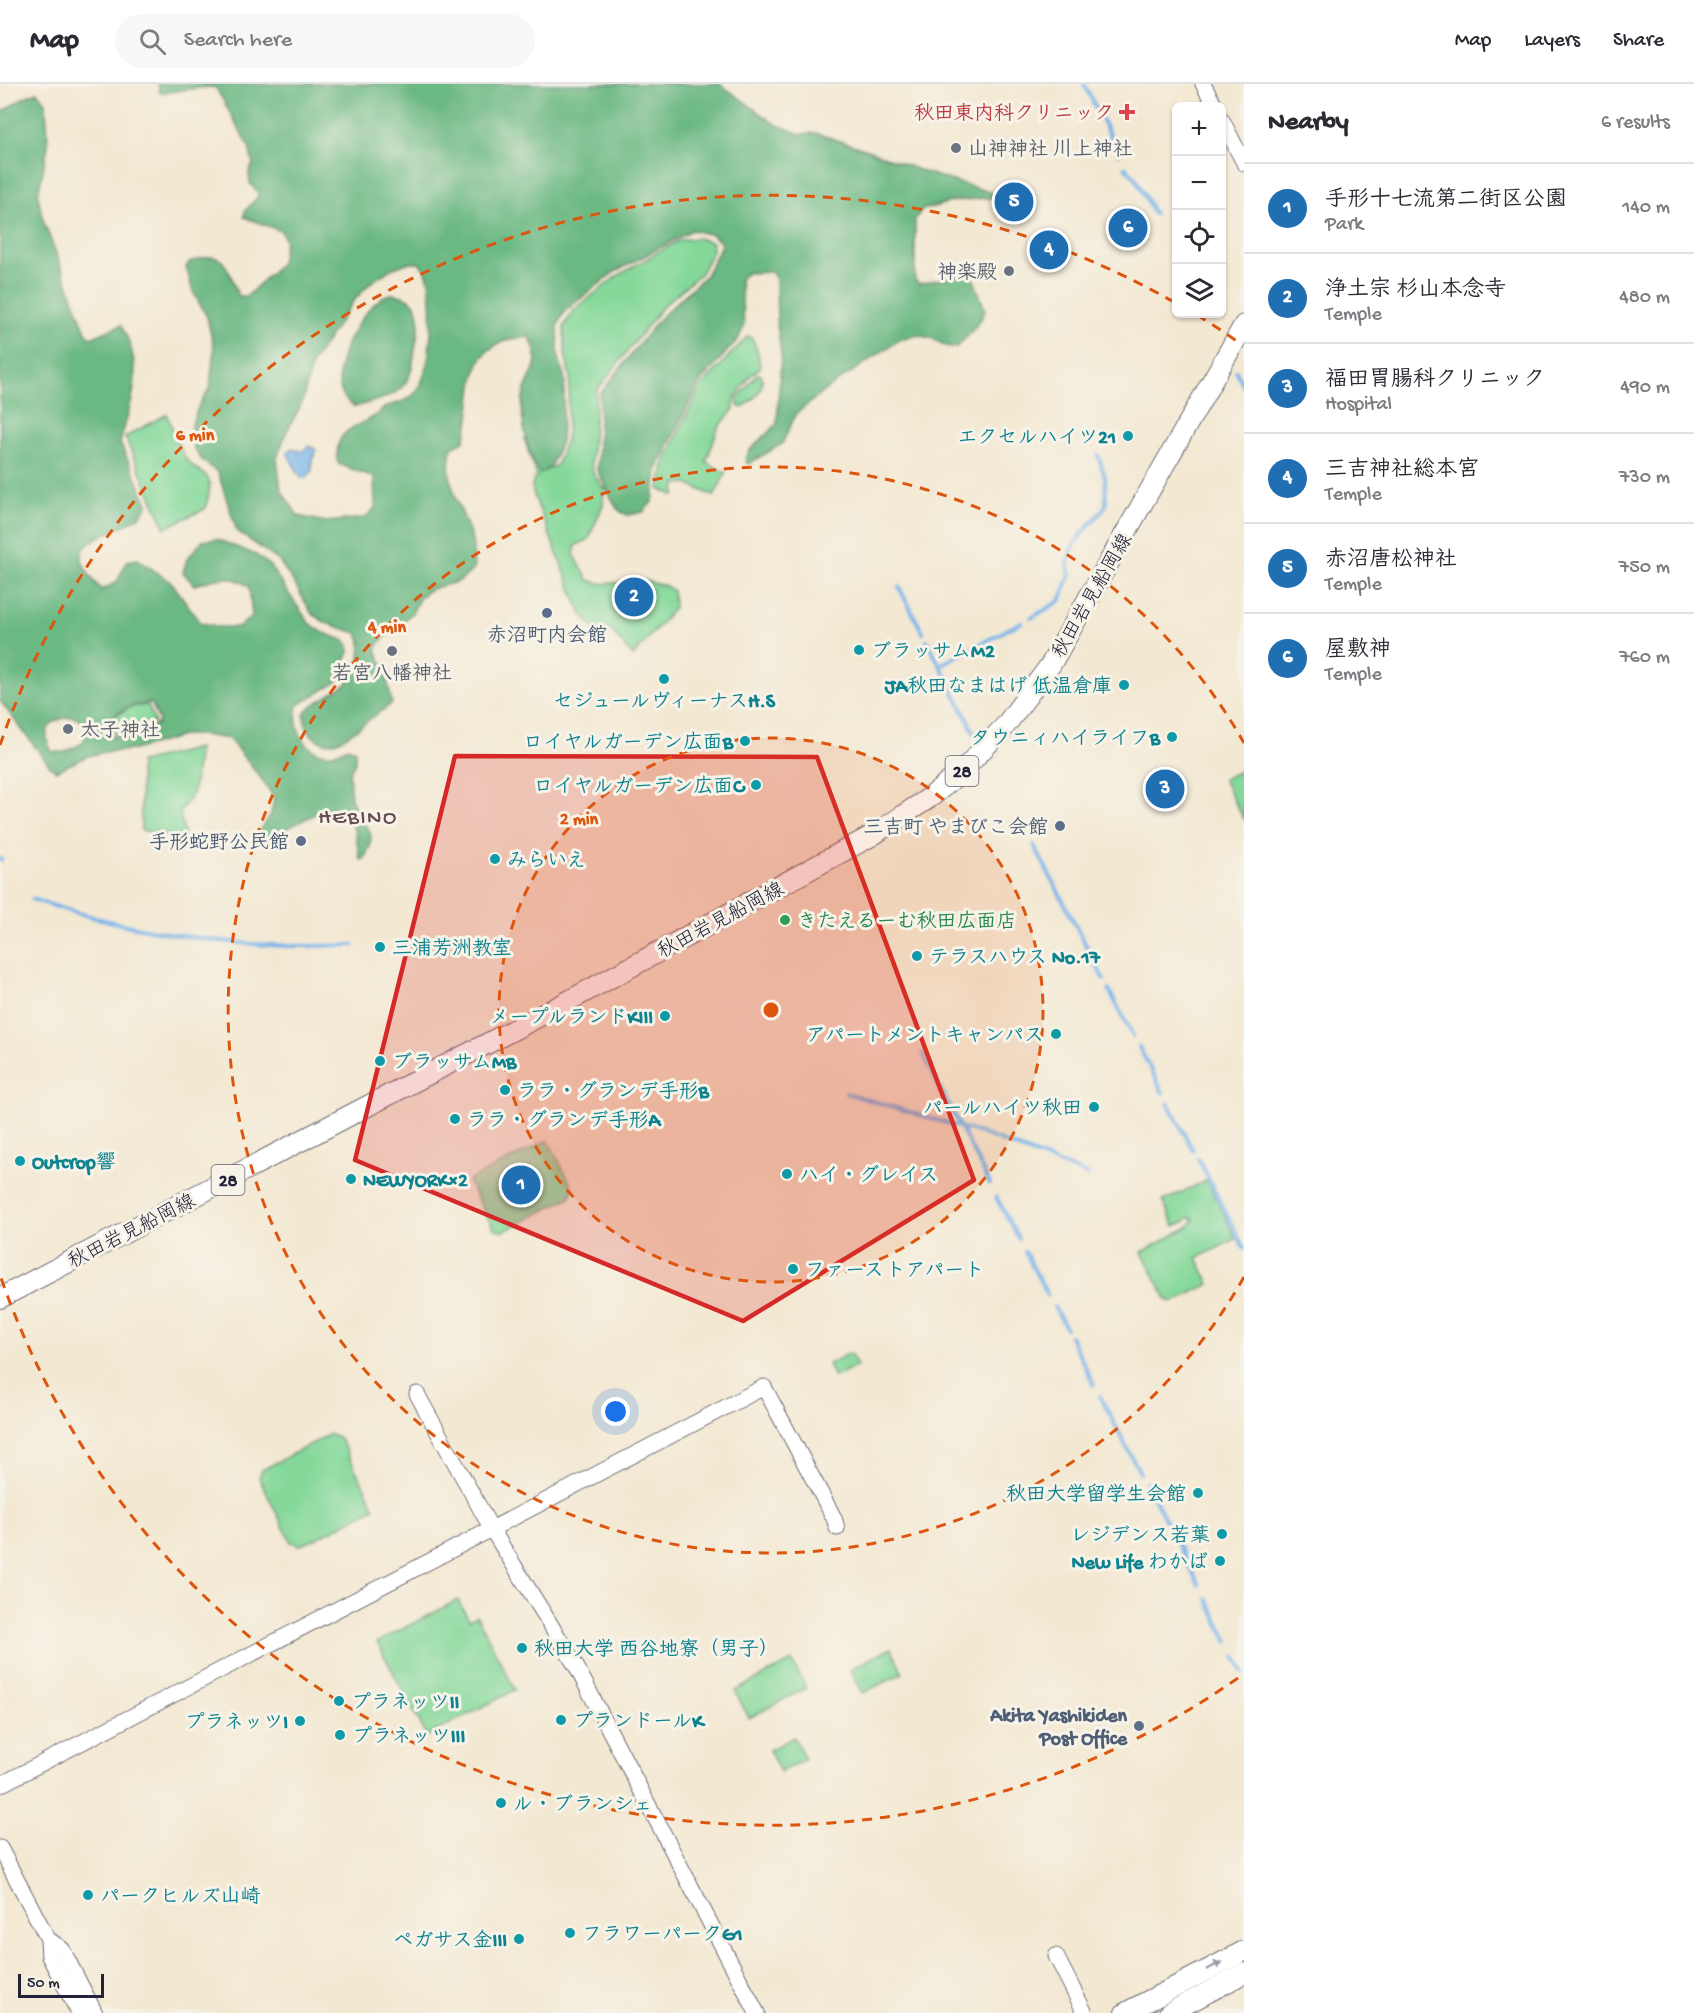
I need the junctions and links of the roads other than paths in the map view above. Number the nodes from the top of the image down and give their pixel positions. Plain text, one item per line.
1 (1203, 84) edge
2 (1213, 102) edge
3 (1226, 129) edge
4 (1244, 163) edge
5 (1244, 325) edge
6 (0, 1298) edge
7 (417, 1394) dead end
8 (491, 1528) junction
9 (837, 1528) dead end
10 (0, 1785) edge
11 (0, 1848) edge
12 (48, 1939) junction
13 (1244, 1951) edge
14 (1056, 1956) dead end
15 (1244, 1973) edge
16 (79, 2013) edge
17 (95, 2013) edge
18 (757, 2013) edge
19 (1086, 2013) edge
20 (1125, 2013) edge
21 (1169, 2013) edge

1 - 2 street
3 - 4 street
5 - 6 main road, 秋田岩見船岡線 / 28
7 - 8 street
8 - 9 street
8 - 10 street
8 - 18 street
11 - 12 street
12 - 16 street
12 - 17 street
20 -> 13 main road
14 - 19 street
15 - 21 main road

